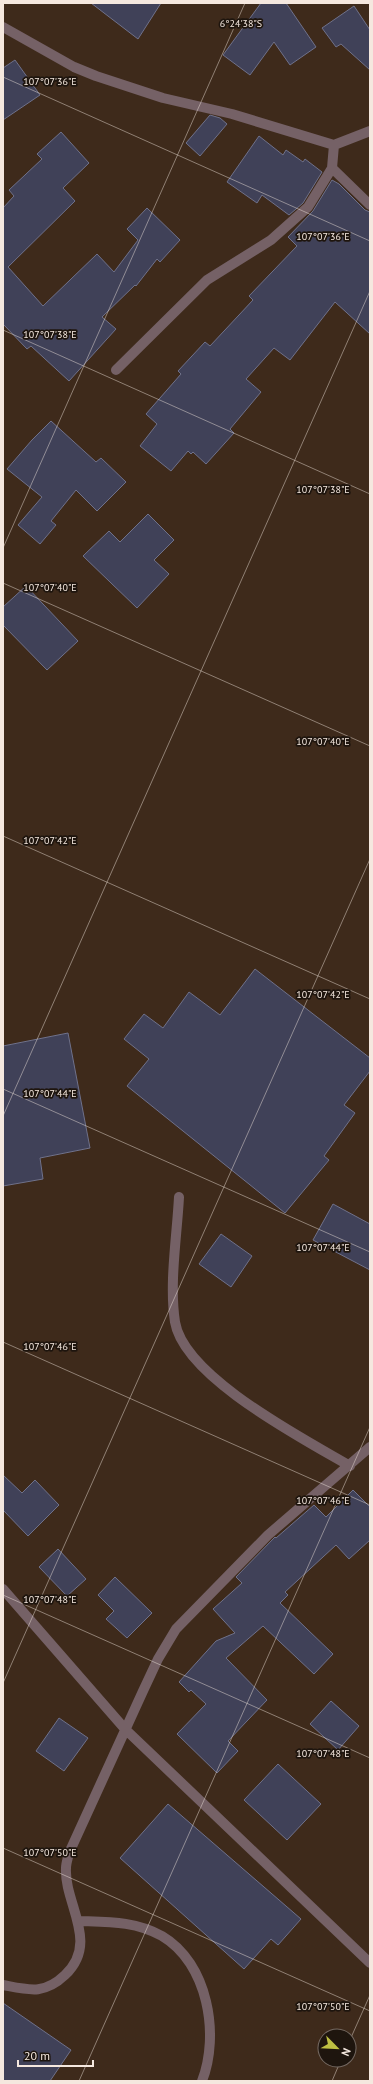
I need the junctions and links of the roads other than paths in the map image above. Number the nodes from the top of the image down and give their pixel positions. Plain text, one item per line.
1 (3, 27) edge
2 (370, 131) edge
3 (334, 145) junction
4 (332, 168) junction
5 (370, 205) edge
6 (116, 370) dead end
7 (179, 1197) dead end
8 (370, 1446) edge
9 (350, 1466) junction
10 (3, 1589) edge
11 (125, 1729) junction
12 (79, 1921) junction
13 (370, 1963) edge
14 (3, 1985) edge
15 (202, 2081) edge

1 - 3 street
2 - 3 street
3 - 4 street
4 - 5 street
4 - 6 street
7 - 9 street
8 - 9 street
9 - 11 street
10 - 11 street
11 - 12 street
11 - 13 street
12 - 14 street
12 - 15 street

